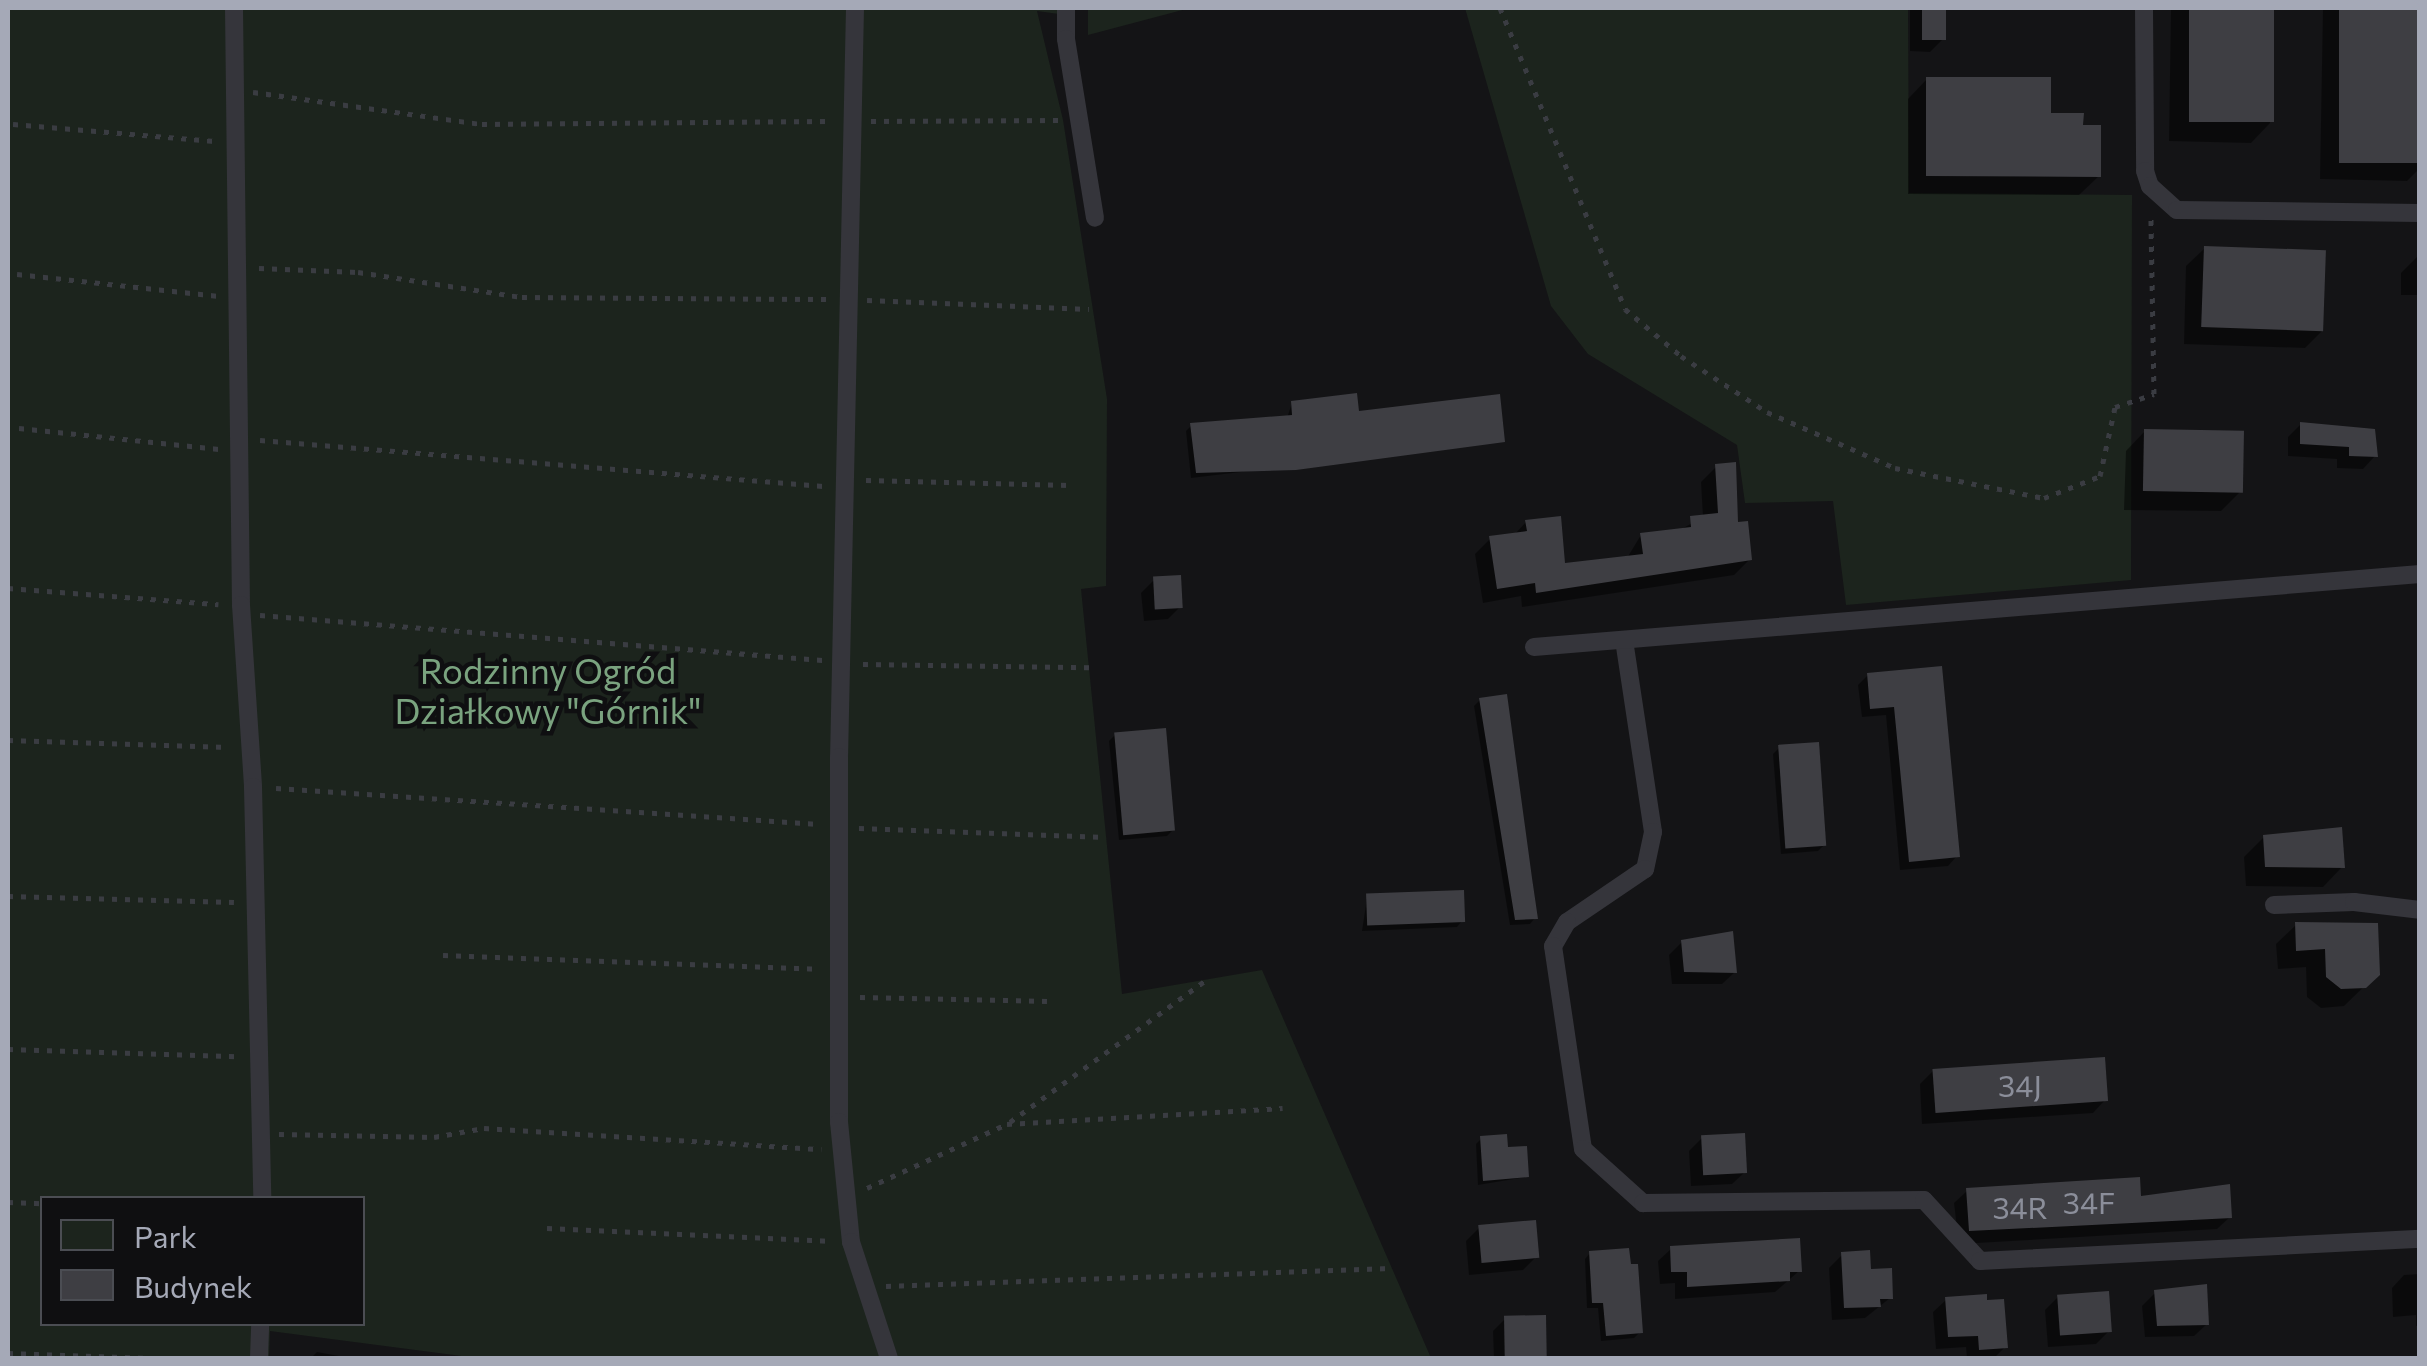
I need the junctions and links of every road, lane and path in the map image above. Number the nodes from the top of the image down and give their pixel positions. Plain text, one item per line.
1 (234, 8) edge
2 (855, 8) edge
3 (1066, 8) edge
4 (1500, 8) edge
5 (2144, 8) edge
6 (231, 89) junction
7 (1063, 120) dead end
8 (851, 121) junction
9 (14, 124) dead end
10 (232, 143) junction
11 (2150, 186) junction
12 (2420, 213) edge
13 (1095, 218) dead end
14 (236, 267) junction
15 (18, 274) dead end
16 (237, 298) junction
17 (846, 300) junction
18 (1089, 310) dead end
19 (19, 428) dead end
20 (238, 444) junction
21 (843, 483) junction
22 (1070, 485) dead end
23 (2420, 574) edge
24 (8, 588) edge
25 (241, 610) junction
26 (1624, 640) junction
27 (1534, 647) dead end
28 (840, 662) junction
29 (1089, 667) dead end
30 (8, 740) edge
31 (251, 748) junction
32 (253, 787) junction
33 (841, 826) junction
34 (1106, 837) dead end
35 (8, 896) edge
36 (256, 903) junction
37 (2274, 905) dead end
38 (2420, 910) edge
39 (443, 955) dead end
40 (842, 970) junction
41 (1206, 980) dead end
42 (842, 996) junction
43 (1047, 1000) dead end
44 (8, 1049) edge
45 (260, 1057) junction
46 (1283, 1108) dead end
47 (1007, 1124) junction
48 (261, 1133) junction
49 (840, 1150) junction
50 (262, 1196) edge
51 (845, 1196) junction
52 (8, 1202) edge
53 (40, 1203) edge
54 (546, 1228) dead end
55 (2420, 1238) edge
56 (852, 1242) junction
57 (1390, 1268) dead end
58 (863, 1289) junction
59 (260, 1326) edge
60 (8, 1353) edge
61 (150, 1358) edge
62 (260, 1358) edge
63 (889, 1358) edge

1 - 6 lane
2 - 8 lane
3 - 13 lane
4 - 11 path
5 - 11 lane
6 - 8 path
6 - 10 lane
7 - 8 path
8 - 17 lane
9 - 10 path
10 - 14 lane
11 - 12 lane
14 - 16 lane
14 - 17 path
15 - 16 path
16 - 20 lane
17 - 18 path
17 - 21 lane
19 - 20 path
20 - 21 path
20 - 25 lane
21 - 22 path
21 - 28 lane
23 - 26 lane
24 - 25 path
25 - 28 path
25 - 31 lane
26 - 27 lane
26 - 55 lane
28 - 29 path
28 - 33 lane
30 - 31 path
31 - 32 lane
32 - 33 path
32 - 36 lane
33 - 34 path
33 - 40 lane
35 - 36 path
36 - 45 lane
37 - 38 lane
39 - 40 path
40 - 42 lane
41 - 47 path
42 - 43 path
42 - 49 lane
44 - 45 path
45 - 48 lane
46 - 47 path
47 - 51 path
48 - 49 path
48 - 50 lane
49 - 51 lane
51 - 56 lane
52 - 53 path
54 - 56 path
56 - 58 lane
57 - 58 path
58 - 63 lane
59 - 62 lane
60 - 61 path

